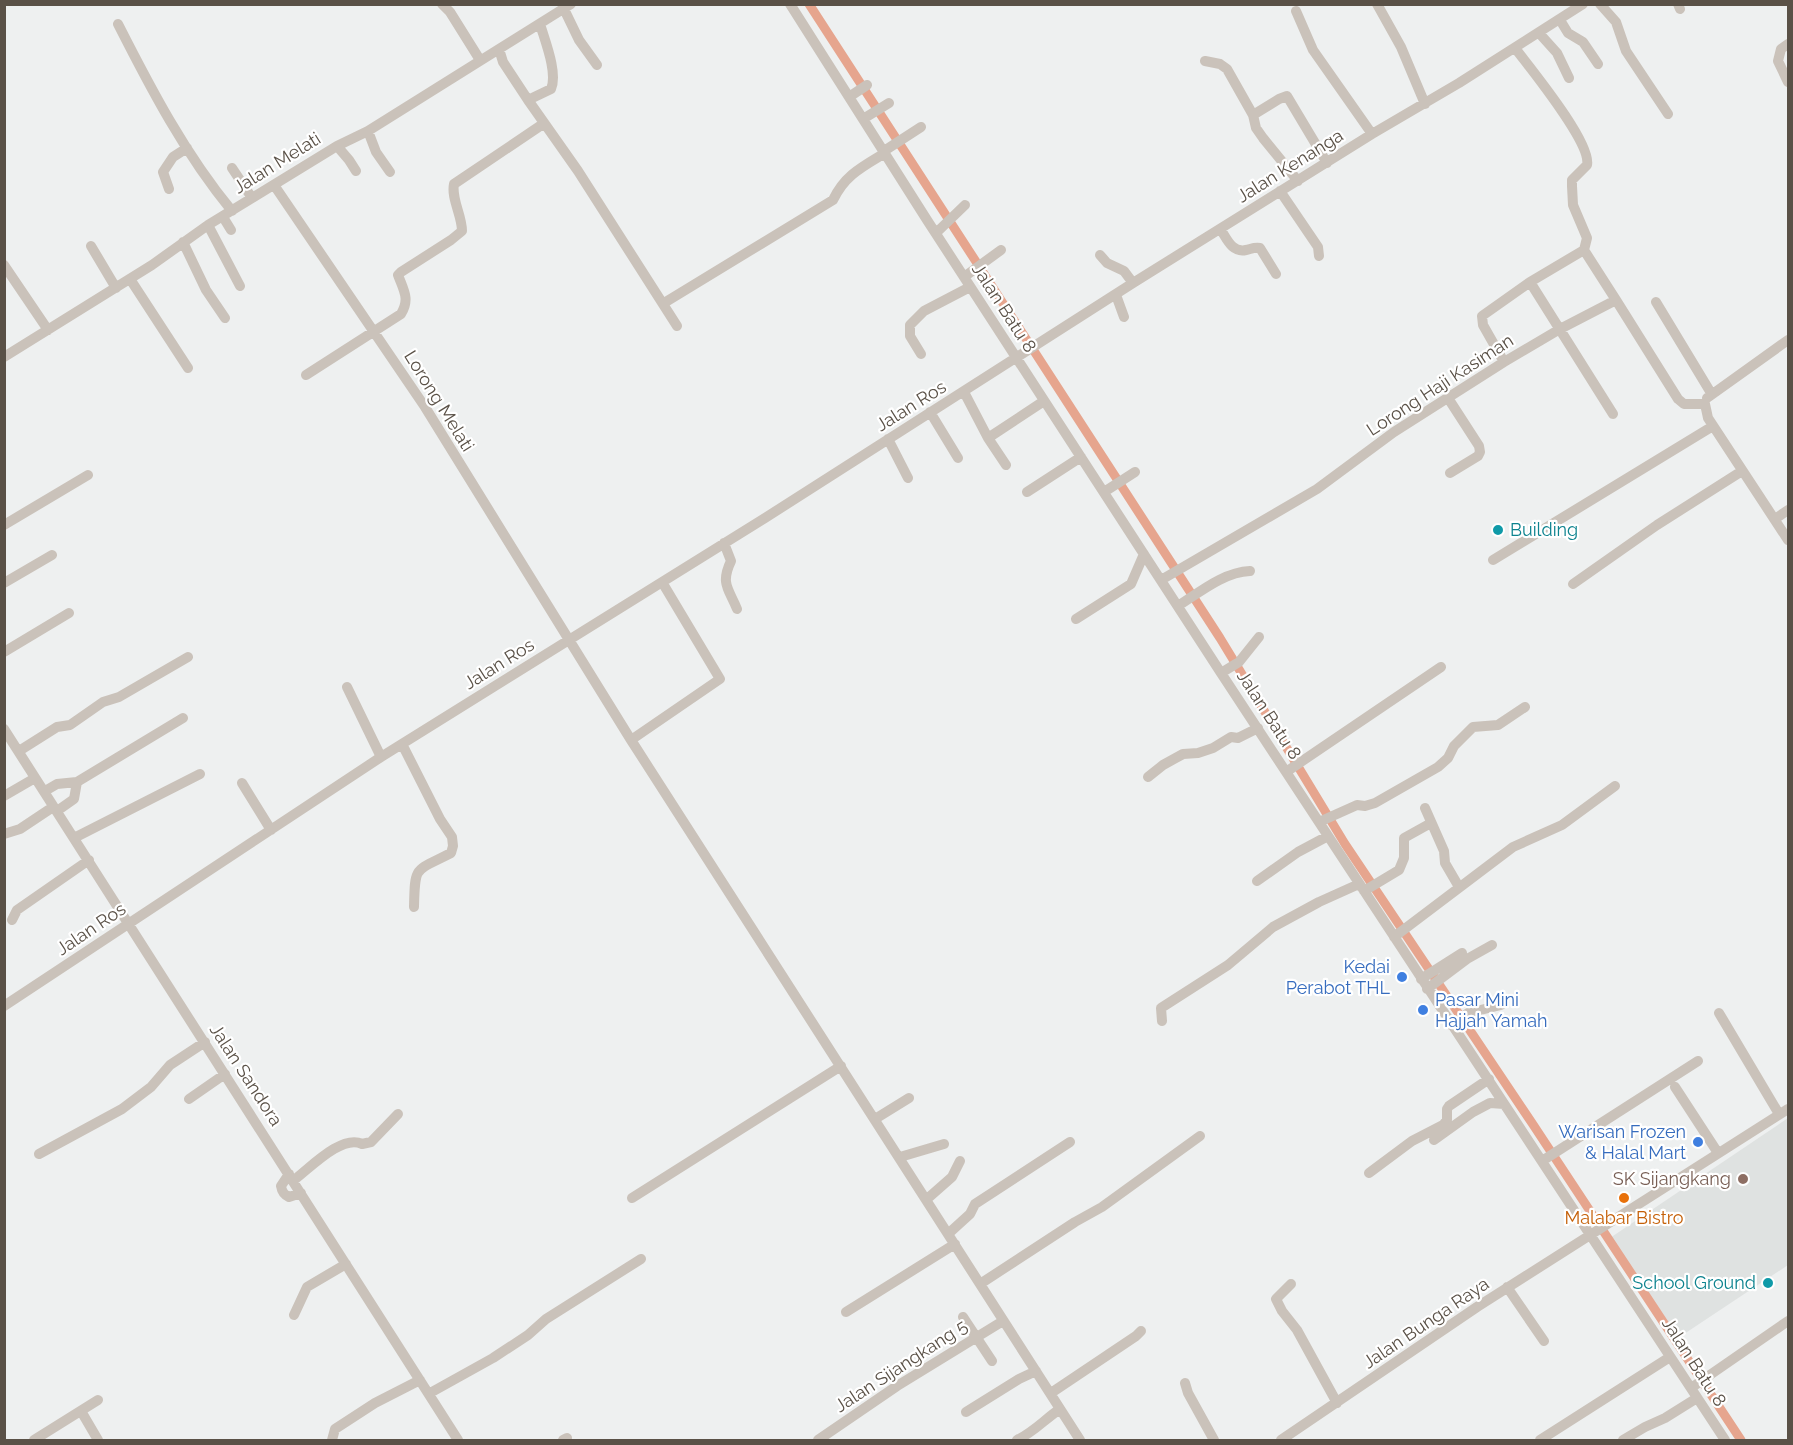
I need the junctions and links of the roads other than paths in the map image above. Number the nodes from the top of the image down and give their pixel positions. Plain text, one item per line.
1 (442, 4) edge
2 (790, 4) edge
3 (1377, 4) edge
4 (1583, 4) edge
5 (1600, 4) edge
6 (567, 7) edge
7 (1296, 11) dead end
8 (1560, 20) junction
9 (118, 24) dead end
10 (540, 24) junction
11 (1539, 33) junction
12 (1788, 44) edge
13 (1515, 48) junction
14 (499, 49) junction
15 (480, 60) junction
16 (1205, 61) dead end
17 (1598, 64) dead end
18 (597, 65) dead end
19 (1569, 78) dead end
20 (1788, 82) edge
21 (864, 88) dead end
22 (849, 97) junction
23 (528, 100) junction
24 (889, 103) dead end
25 (1425, 104) junction
26 (1668, 114) dead end
27 (1252, 115) junction
28 (867, 117) junction
29 (543, 124) junction
30 (921, 127) dead end
31 (368, 131) junction
32 (1372, 134) junction
33 (337, 146) junction
34 (187, 148) junction
35 (884, 152) junction
36 (1327, 163) junction
37 (232, 168) dead end
38 (356, 171) dead end
39 (390, 172) dead end
40 (1298, 181) junction
41 (274, 185) junction
42 (169, 189) dead end
43 (1280, 191) junction
44 (252, 198) junction
45 (965, 205) dead end
46 (227, 214) junction
47 (208, 225) junction
48 (231, 230) dead end
49 (939, 230) junction
50 (1221, 230) junction
51 (183, 242) junction
52 (91, 246) dead end
53 (1001, 250) dead end
54 (1584, 250) junction
55 (1100, 255) dead end
56 (1319, 256) dead end
57 (4, 265) edge
58 (1276, 274) dead end
59 (968, 278) junction
60 (130, 279) junction
61 (1530, 282) junction
62 (1133, 283) junction
63 (240, 286) dead end
64 (116, 288) junction
65 (1116, 295) junction
66 (1616, 300) junction
67 (1656, 302) dead end
68 (664, 303) junction
69 (1124, 316) dead end
70 (225, 318) dead end
71 (677, 326) dead end
72 (1560, 329) junction
73 (48, 330) junction
74 (375, 330) junction
75 (1788, 340) edge
76 (921, 354) dead end
77 (1019, 355) junction
78 (4, 357) edge
79 (1504, 362) junction
80 (188, 368) dead end
81 (306, 375) dead end
82 (964, 392) junction
83 (1711, 393) junction
84 (1448, 398) junction
85 (1044, 401) junction
86 (1705, 404) junction
87 (930, 412) junction
88 (1613, 414) dead end
89 (1713, 426) junction
90 (988, 438) junction
91 (888, 439) junction
92 (1081, 457) junction
93 (958, 458) dead end
94 (1006, 465) dead end
95 (1742, 471) junction
96 (1135, 472) dead end
97 (1450, 473) dead end
98 (88, 475) dead end
99 (908, 478) dead end
100 (1108, 490) junction
101 (1027, 492) dead end
102 (1788, 510) edge
103 (1775, 519) junction
104 (4, 525) edge
105 (1788, 540) edge
106 (724, 543) junction
107 (1144, 554) junction
108 (52, 555) dead end
109 (1493, 560) dead end
110 (1250, 571) dead end
111 (1165, 577) junction
112 (662, 582) junction
113 (4, 583) edge
114 (1573, 584) dead end
115 (1187, 600) junction
116 (738, 609) dead end
117 (69, 612) dead end
118 (1076, 619) dead end
119 (1259, 637) dead end
120 (568, 640) junction
121 (4, 652) edge
122 (188, 657) dead end
123 (1441, 666) dead end
124 (1231, 668) junction
125 (347, 687) dead end
126 (1525, 707) dead end
127 (183, 718) dead end
128 (1258, 728) junction
129 (4, 729) edge
130 (631, 740) junction
131 (402, 744) junction
132 (19, 751) junction
133 (381, 758) junction
134 (1290, 770) junction
135 (200, 774) dead end
136 (1148, 777) dead end
137 (35, 778) junction
138 (77, 782) junction
139 (242, 783) dead end
140 (1615, 786) dead end
141 (45, 792) junction
142 (4, 795) edge
143 (1425, 808) dead end
144 (55, 809) junction
145 (1322, 821) junction
146 (1431, 824) junction
147 (271, 830) junction
148 (4, 834) edge
149 (1328, 836) junction
150 (74, 837) junction
151 (89, 860) junction
152 (1257, 881) dead end
153 (1368, 886) junction
154 (1459, 887) junction
155 (414, 907) dead end
156 (12, 920) dead end
157 (129, 923) junction
158 (1396, 935) junction
159 (1492, 945) dead end
160 (1430, 980) junction
161 (1502, 1005) dead end
162 (4, 1006) edge
163 (1719, 1013) dead end
164 (1458, 1020) junction
165 (1162, 1021) dead end
166 (205, 1042) junction
167 (1698, 1061) dead end
168 (841, 1066) junction
169 (225, 1074) junction
170 (1489, 1080) junction
171 (1675, 1087) dead end
172 (909, 1098) dead end
173 (189, 1099) dead end
174 (1504, 1104) junction
175 (1784, 1112) edge
176 (398, 1114) dead end
177 (875, 1119) junction
178 (1200, 1137) dead end
179 (1434, 1140) dead end
180 (1070, 1142) dead end
181 (944, 1144) dead end
182 (1718, 1153) junction
183 (39, 1154) dead end
184 (900, 1157) junction
185 (960, 1161) dead end
186 (1542, 1161) junction
187 (1369, 1173) dead end
188 (292, 1177) junction
189 (302, 1193) junction
190 (632, 1198) dead end
191 (927, 1199) junction
192 (1593, 1233) junction
193 (948, 1234) junction
194 (955, 1244) junction
195 (641, 1259) dead end
196 (346, 1264) junction
197 (980, 1284) junction
198 (1291, 1284) dead end
199 (1507, 1287) junction
200 (846, 1312) dead end
201 (294, 1315) dead end
202 (963, 1317) dead end
203 (1003, 1321) junction
204 (1788, 1321) edge
205 (1141, 1331) dead end
206 (976, 1337) junction
207 (1544, 1341) dead end
208 (1670, 1357) junction
209 (992, 1361) dead end
210 (1036, 1371) junction
211 (420, 1380) junction
212 (1185, 1383) dead end
213 (1695, 1390) junction
214 (1050, 1393) junction
215 (430, 1394) junction
216 (98, 1400) dead end
217 (1337, 1403) junction
218 (1060, 1408) junction
219 (81, 1411) junction
220 (966, 1412) dead end
221 (33, 1440) edge
222 (98, 1440) edge
223 (332, 1440) edge
224 (457, 1440) edge
225 (818, 1440) edge
226 (1017, 1440) edge
227 (1080, 1440) edge
228 (1214, 1440) edge
229 (1281, 1440) edge
230 (1540, 1440) edge
231 (1623, 1440) edge
232 (1725, 1440) edge

1 - 15 street
2 - 22 street, Jalan Batu 8
3 - 25 street
4 - 8 street, Jalan Kenanga
5 - 26 street
6 - 10 street, Jalan Melati
6 - 18 street
7 - 32 street
8 - 11 street, Jalan Kenanga
8 - 17 street
9 - 34 street
10 - 14 street, Jalan Melati
10 - 23 street
11 - 13 street, Jalan Kenanga
11 - 19 street
12 - 20 street
13 - 25 street, Jalan Kenanga
13 - 54 street
14 - 15 street, Jalan Melati
14 - 23 street
15 - 31 street, Jalan Melati
16 - 27 street
21 - 22 street
22 - 28 street, Jalan Batu 8
23 - 29 street
24 - 28 street
25 - 32 street, Jalan Kenanga
27 - 36 street
27 - 40 street
28 - 35 street, Jalan Batu 8
29 - 68 street
29 - 74 street
30 - 35 street
31 - 33 street, Jalan Melati
31 - 39 street
32 - 36 street, Jalan Kenanga
33 - 38 street
33 - 41 street, Jalan Melati
34 - 42 street
34 - 46 street
35 - 49 street, Jalan Batu 8
35 - 68 street
36 - 40 street, Jalan Kenanga
37 - 44 street
40 - 43 street, Jalan Kenanga
41 - 44 street, Jalan Melati
41 - 74 street, Lorong Melati
43 - 50 street, Jalan Kenanga
43 - 56 street
44 - 46 street, Jalan Melati
45 - 49 street
46 - 47 street, Jalan Melati
46 - 48 street
47 - 51 street, Jalan Melati
47 - 63 street
49 - 59 street, Jalan Batu 8
50 - 58 street
50 - 62 street, Jalan Kenanga
51 - 60 street, Jalan Melati
51 - 70 street
52 - 64 street
53 - 59 street
54 - 61 street
54 - 66 street
55 - 62 street
57 - 73 street
59 - 76 street
59 - 77 street, Jalan Batu 8
60 - 64 street, Jalan Melati
60 - 80 street
61 - 72 street
61 - 79 street
62 - 65 street, Jalan Kenanga
64 - 73 street, Jalan Melati
65 - 69 street
65 - 77 street, Jalan Kenanga
66 - 72 street, Lorong Haji Kasiman
66 - 86 street
67 - 83 street
68 - 71 street
72 - 79 street, Lorong Haji Kasiman
72 - 88 street
73 - 78 street, Jalan Melati
74 - 81 street
74 - 120 street, Lorong Melati
75 - 83 street
77 - 82 street, Jalan Ros
77 - 85 street, Jalan Batu 8
79 - 84 street, Lorong Haji Kasiman
82 - 87 street, Jalan Ros
82 - 90 street
83 - 86 street
84 - 97 street
84 - 111 street, Lorong Haji Kasiman
85 - 90 street
85 - 92 street, Jalan Batu 8
86 - 89 street
87 - 91 street, Jalan Ros
87 - 93 street
89 - 95 street
89 - 109 street
90 - 94 street
91 - 99 street
91 - 106 street, Jalan Ros
92 - 100 street, Jalan Batu 8
92 - 101 street
95 - 103 street
95 - 114 street
96 - 100 street
98 - 104 street
100 - 107 street, Jalan Batu 8
102 - 103 street
103 - 105 street
106 - 112 street, Jalan Ros
106 - 116 street
107 - 111 street, Jalan Batu 8
107 - 118 street
108 - 113 street
110 - 115 street
111 - 115 street, Jalan Batu 8
112 - 120 street, Jalan Ros
112 - 130 street
115 - 124 street, Jalan Batu 8
117 - 121 street
119 - 124 street
120 - 130 street, Lorong Melati
120 - 131 street, Jalan Ros
122 - 132 street
123 - 134 street
124 - 128 street, Jalan Batu 8
125 - 133 street
126 - 145 street
127 - 138 street
128 - 134 street, Jalan Batu 8
128 - 136 street
129 - 132 street, Jalan Sandora
130 - 168 street, Lorong Melati
131 - 133 street, Jalan Ros
131 - 155 street
132 - 137 street, Jalan Sandora
133 - 147 street, Jalan Ros
134 - 145 street, Jalan Batu 8
135 - 150 street
137 - 141 street, Jalan Sandora
137 - 142 street
138 - 141 street
138 - 144 street
139 - 147 street
140 - 154 street
141 - 144 street, Jalan Sandora
143 - 146 street
144 - 148 street
144 - 150 street, Jalan Sandora
145 - 149 street, Jalan Batu 8
146 - 153 street
146 - 154 street
147 - 157 street, Jalan Ros
149 - 152 street
149 - 153 street, Jalan Batu 8
150 - 151 street, Jalan Sandora
151 - 156 street
151 - 157 street, Jalan Sandora
153 - 158 street, Jalan Batu 8
153 - 165 street
154 - 158 street
157 - 162 street, Jalan Ros
157 - 166 street, Jalan Sandora
158 - 160 street, Jalan Batu 8
159 - 160 street
160 - 164 street, Jalan Batu 8
161 - 164 street
163 - 175 street
164 - 170 street, Jalan Batu 8
166 - 169 street, Jalan Sandora
166 - 183 street
167 - 186 street
168 - 177 street, Lorong Melati
168 - 190 street
169 - 173 street
169 - 188 street, Jalan Sandora
170 - 174 street, Jalan Batu 8
170 - 187 street
171 - 182 street
172 - 177 street
174 - 179 street
174 - 186 street, Jalan Batu 8
175 - 182 street, Jalan Bunga Raya
176 - 188 street
177 - 184 street, Lorong Melati
178 - 197 street
180 - 193 street
181 - 184 street
182 - 192 street, Jalan Bunga Raya
184 - 191 street, Lorong Melati
185 - 191 street
186 - 192 street, Jalan Batu 8
188 - 189 street, Jalan Sandora
188 - 189 street
189 - 196 street, Jalan Sandora
191 - 193 street, Lorong Melati
192 - 199 street, Jalan Bunga Raya
192 - 208 street, Jalan Batu 8
193 - 194 street, Lorong Melati
194 - 197 street, Lorong Melati
194 - 200 street
195 - 215 street
196 - 201 street
196 - 211 street, Jalan Sandora
197 - 203 street, Lorong Melati
198 - 217 street
199 - 207 street
199 - 217 street, Jalan Bunga Raya
202 - 206 street
203 - 206 street, Jalan Sijangkang 5
203 - 210 street, Lorong Melati
204 - 213 street
205 - 214 street
206 - 209 street
206 - 225 street, Jalan Sijangkang 5
208 - 213 street, Jalan Batu 8
208 - 230 street
210 - 214 street, Lorong Melati
210 - 220 street
211 - 215 street, Jalan Sandora
211 - 223 street
212 - 228 street
213 - 231 street
213 - 232 street, Jalan Batu 8
214 - 218 street, Lorong Melati
215 - 224 street, Jalan Sandora
216 - 219 street
217 - 229 street, Jalan Bunga Raya
218 - 226 street
218 - 227 street, Lorong Melati
219 - 221 street
219 - 222 street

